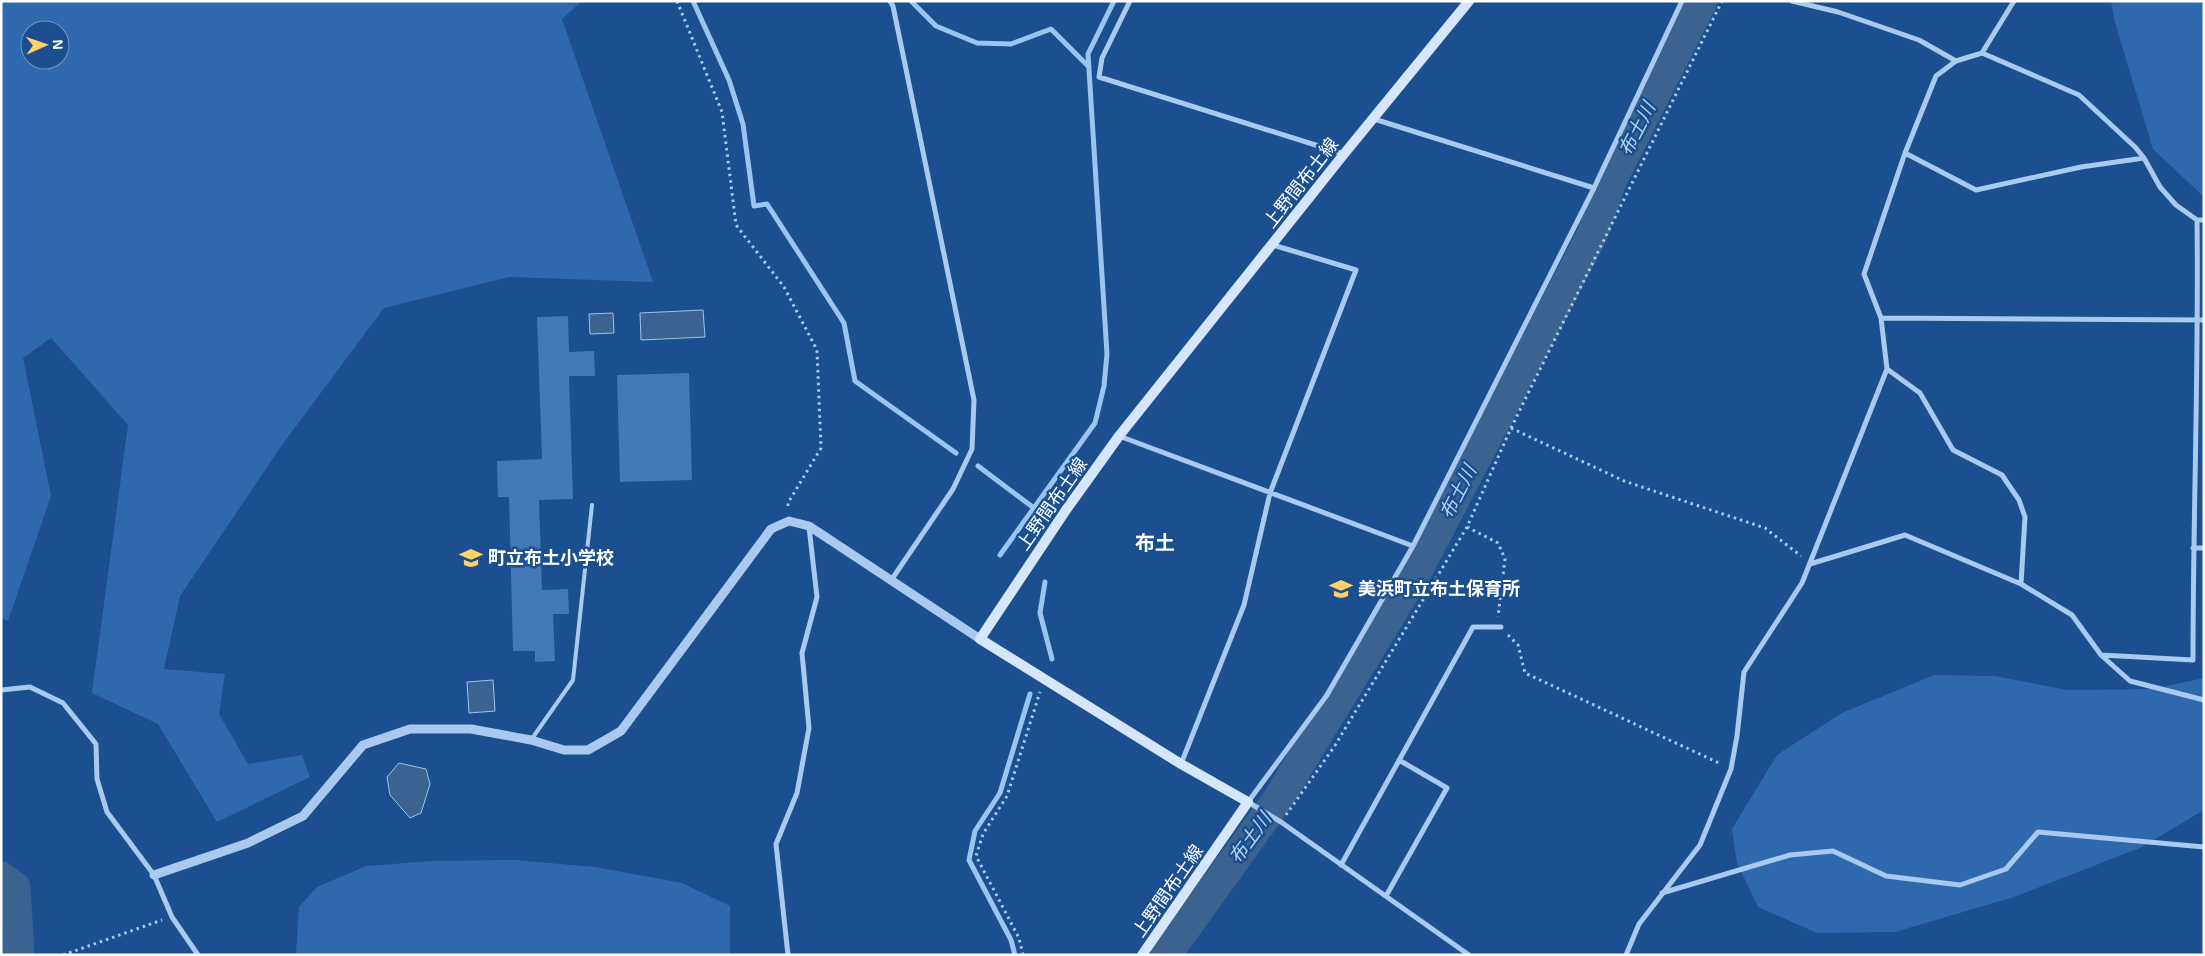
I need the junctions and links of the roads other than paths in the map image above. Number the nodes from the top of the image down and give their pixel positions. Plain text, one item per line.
1 (890, 1) edge
2 (1130, 1) edge
3 (1469, 1) edge
4 (1682, 1) edge
5 (1792, 1) edge
6 (2014, 1) edge
7 (1982, 54) junction
8 (1956, 61) junction
9 (1374, 119) junction
10 (1905, 153) junction
11 (1344, 154) junction
12 (2144, 158) junction
13 (1594, 188) junction
14 (2197, 220) junction
15 (2204, 220) edge
16 (1273, 245) junction
17 (1881, 318) junction
18 (2201, 320) edge
19 (1887, 369) junction
20 (1119, 436) junction
21 (2196, 437) junction
22 (2204, 437) edge
23 (1270, 493) junction
24 (592, 504) dead end
25 (809, 526) junction
26 (1414, 546) junction
27 (2193, 548) junction
28 (2204, 548) edge
29 (1810, 564) junction
30 (892, 580) junction
31 (2021, 584) junction
32 (1501, 627) road end
33 (980, 639) junction
34 (2101, 655) junction
35 (1, 690) edge
36 (2204, 700) edge
37 (530, 740) junction
38 (1399, 760) junction
39 (1182, 764) junction
40 (1248, 802) junction
41 (2204, 847) edge
42 (1341, 865) junction
43 (154, 875) junction
44 (1661, 893) junction
45 (1386, 896) junction
46 (198, 955) edge
47 (788, 955) edge
48 (1142, 955) edge
49 (1469, 955) edge
50 (1626, 955) edge

1 - 30 street
2 - 11 street
3 - 9 main road, 上野間布土線
4 - 13 street
5 - 8 street
6 - 7 street
7 - 8 street
7 - 12 street
8 - 10 street
9 - 11 main road, 上野間布土線
9 - 13 street
10 - 12 street
10 - 17 street
11 - 16 main road, 上野間布土線
12 - 14 street
13 - 26 street
14 - 15 street
14 - 18 street
16 - 20 main road, 上野間布土線
16 - 23 street
17 - 18 street
17 - 19 street
18 - 21 street
19 - 29 street
19 - 31 street
20 - 23 street
20 - 33 main road, 上野間布土線
21 - 22 street
21 - 27 street
23 - 26 street
23 - 39 street
24 - 37 lane
25 - 30 street
25 - 37 street
25 - 47 street
26 - 40 street
27 - 28 street
27 - 34 street
29 - 31 street
29 - 44 street
30 - 33 street
31 - 34 street
32 - 38 street
33 - 39 main road
34 - 36 street
35 - 43 street
37 - 43 street
38 - 42 street
38 - 45 street
39 - 40 main road
40 - 42 street
40 - 48 main road, 上野間布土線
41 - 44 street
42 - 45 street
43 - 46 street
44 - 50 street
45 - 49 street

